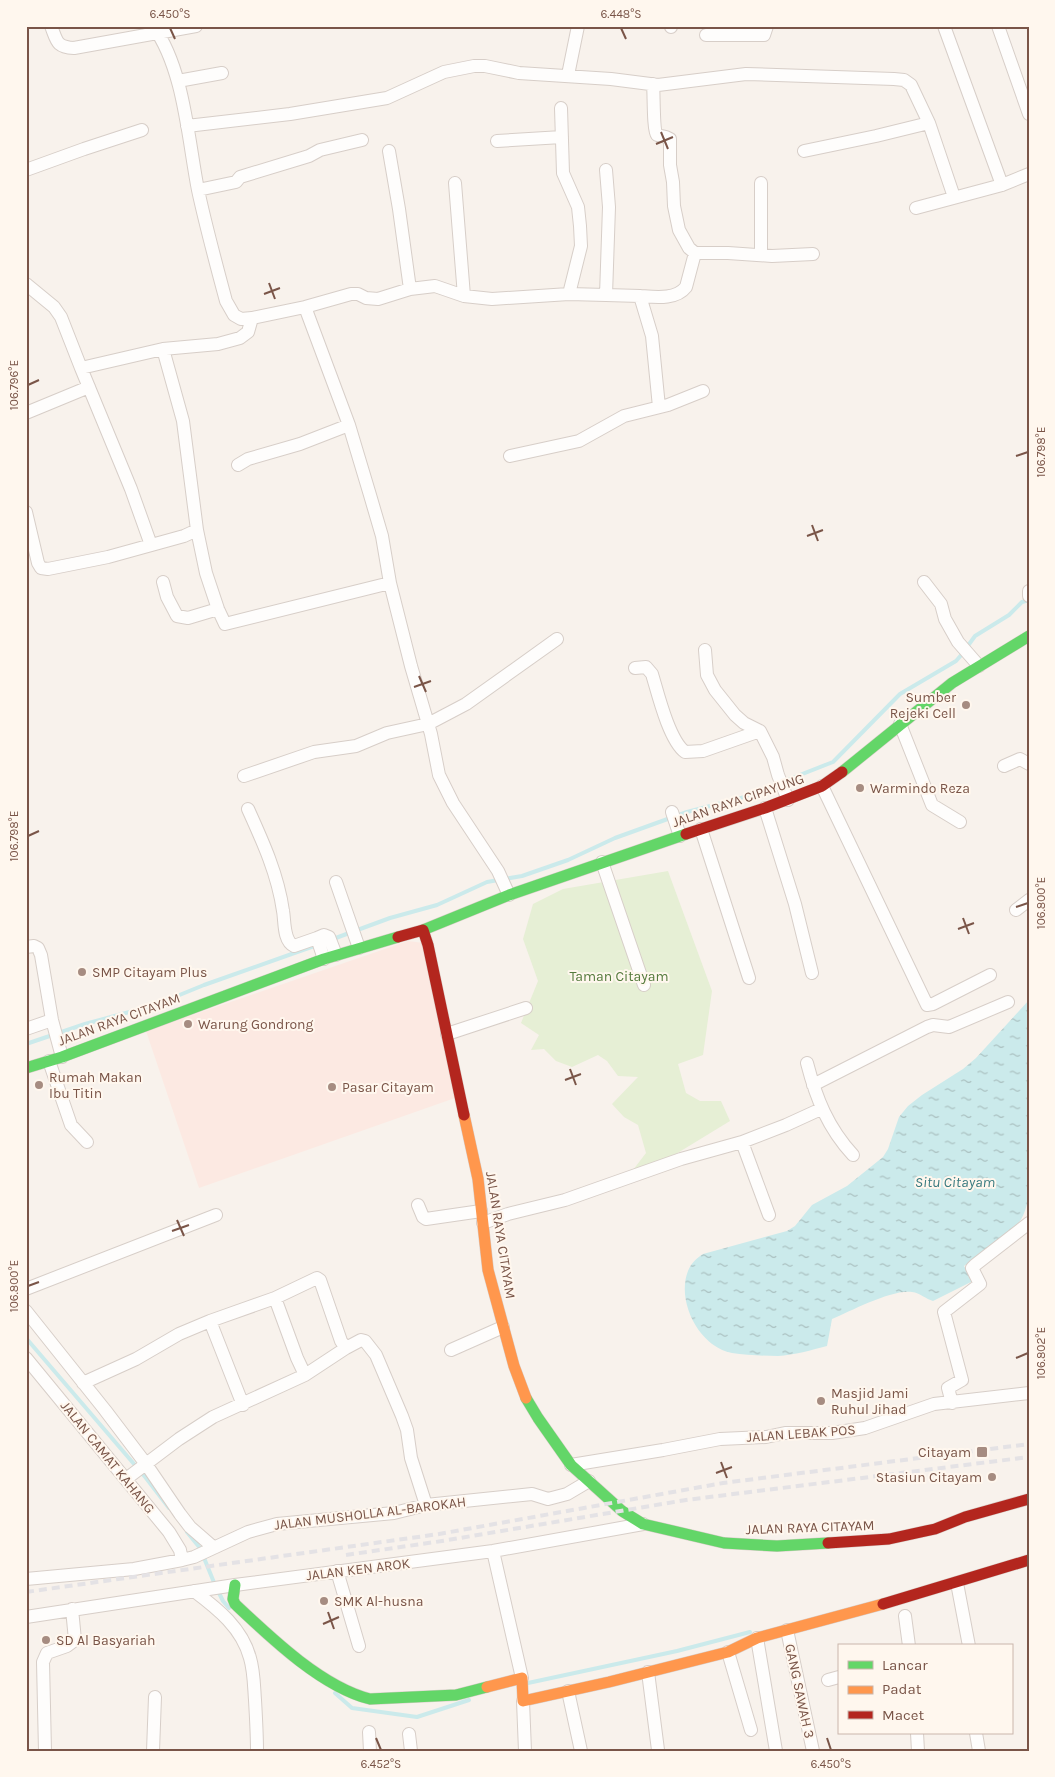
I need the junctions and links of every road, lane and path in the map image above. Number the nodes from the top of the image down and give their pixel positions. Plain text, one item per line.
1 (51, 26) edge
2 (196, 26) edge
3 (578, 26) edge
4 (767, 26) edge
5 (944, 26) edge
6 (998, 26) edge
7 (156, 30) edge
8 (706, 35) dead end
9 (222, 73) dead end
10 (568, 76) junction
11 (178, 81) junction
12 (653, 84) junction
13 (561, 108) dead end
14 (1029, 114) edge
15 (928, 123) junction
16 (187, 126) junction
17 (142, 130) dead end
18 (562, 137) junction
19 (362, 140) dead end
20 (497, 141) dead end
21 (389, 151) dead end
22 (804, 151) dead end
23 (26, 170) edge
24 (606, 170) dead end
25 (1029, 174) edge
26 (455, 183) dead end
27 (761, 183) dead end
28 (1002, 185) junction
29 (198, 190) junction
30 (954, 197) junction
31 (916, 208) dead end
32 (696, 253) junction
33 (813, 254) dead end
34 (761, 255) junction
35 (26, 284) edge
36 (410, 289) junction
37 (568, 294) junction
38 (606, 295) junction
39 (464, 296) junction
40 (640, 296) junction
41 (305, 307) junction
42 (252, 318) junction
43 (163, 349) junction
44 (81, 368) junction
45 (89, 387) junction
46 (703, 391) dead end
47 (659, 407) junction
48 (26, 413) edge
49 (349, 425) junction
50 (510, 456) dead end
51 (238, 465) dead end
52 (26, 512) edge
53 (197, 530) junction
54 (150, 545) junction
55 (163, 582) dead end
56 (924, 582) dead end
57 (390, 583) junction
58 (218, 609) junction
59 (557, 639) dead end
60 (1027, 641) edge
61 (704, 650) dead end
62 (979, 666) junction
63 (635, 668) dead end
64 (428, 724) junction
65 (900, 724) junction
66 (760, 731) junction
67 (1029, 764) edge
68 (1004, 766) dead end
69 (244, 776) dead end
70 (822, 786) junction
71 (788, 800) junction
72 (766, 808) junction
73 (248, 809) dead end
74 (960, 822) dead end
75 (701, 829) junction
76 (602, 862) junction
77 (336, 882) dead end
78 (509, 895) junction
79 (1029, 900) edge
80 (1016, 910) dead end
81 (423, 930) junction
82 (358, 945) junction
83 (326, 947) junction
84 (26, 948) edge
85 (812, 973) dead end
86 (990, 975) dead end
87 (749, 978) dead end
88 (644, 985) dead end
89 (1008, 1002) dead end
90 (526, 1008) dead end
91 (52, 1021) junction
92 (26, 1029) edge
93 (447, 1034) junction
94 (57, 1056) junction
95 (807, 1063) dead end
96 (26, 1068) edge
97 (813, 1085) junction
98 (822, 1109) junction
99 (87, 1142) dead end
100 (742, 1142) junction
101 (853, 1155) dead end
102 (418, 1205) dead end
103 (768, 1214) dead end
104 (216, 1215) dead end
105 (482, 1217) junction
106 (1029, 1223) edge
107 (26, 1289) edge
108 (275, 1298) junction
109 (26, 1312) edge
110 (210, 1321) junction
111 (502, 1328) junction
112 (346, 1348) junction
113 (450, 1350) dead end
114 (26, 1358) edge
115 (305, 1375) junction
116 (83, 1383) junction
117 (1029, 1394) edge
118 (952, 1403) junction
119 (243, 1405) junction
120 (571, 1465) junction
121 (143, 1466) junction
122 (127, 1478) junction
123 (589, 1482) junction
124 (1029, 1499) edge
125 (426, 1504) junction
126 (643, 1524) junction
127 (207, 1550) junction
128 (493, 1551) junction
129 (182, 1560) junction
130 (1029, 1560) edge
131 (337, 1571) junction
132 (26, 1579) edge
133 (957, 1583) junction
134 (233, 1585) junction
135 (194, 1591) junction
136 (72, 1609) junction
137 (905, 1616) dead end
138 (26, 1617) edge
139 (787, 1630) junction
140 (757, 1638) junction
141 (909, 1644) edge
142 (968, 1644) edge
143 (359, 1646) dead end
144 (728, 1652) junction
145 (648, 1672) junction
146 (522, 1681) junction
147 (568, 1692) junction
148 (155, 1697) dead end
149 (523, 1699) junction
150 (751, 1730) dead end
151 (369, 1732) dead end
152 (410, 1734) dead end
153 (917, 1734) edge
154 (976, 1734) edge
155 (658, 1750) edge
156 (45, 1751) edge
157 (153, 1751) edge
158 (256, 1751) edge
159 (370, 1751) edge
160 (411, 1751) edge
161 (525, 1751) edge
162 (581, 1751) edge
163 (776, 1751) edge
164 (813, 1751) edge
165 (918, 1751) edge
166 (979, 1751) edge

1 - 7 street
2 - 7 street
3 - 10 street
4 - 8 street
5 - 28 street
6 - 14 street
7 - 11 street
9 - 11 street
10 - 12 street
10 - 16 street
11 - 16 street
12 - 15 street
12 - 32 street
13 - 18 street
15 - 22 street
15 - 30 street
16 - 29 street
17 - 23 street
18 - 20 street
18 - 37 street
19 - 29 street
21 - 36 street
24 - 38 street
25 - 28 street
26 - 39 street
27 - 34 street
28 - 30 street
29 - 42 street
30 - 31 street
32 - 34 street
32 - 40 street
33 - 34 street
35 - 44 street
36 - 39 street
36 - 41 street
37 - 38 street
37 - 39 street
38 - 40 street
40 - 47 street
41 - 42 street
41 - 49 street
42 - 43 street
43 - 44 street
43 - 53 street
44 - 45 street
45 - 48 street
45 - 54 street
46 - 47 street
47 - 50 street
49 - 51 street
49 - 57 street
52 - 54 street
53 - 54 street
53 - 58 street
55 - 58 street
56 - 62 street
57 - 58 street
57 - 64 street
59 - 64 street
60 - 62 main road, JALAN RAYA CIPAYUNG
61 - 66 street
62 - 65 main road, JALAN RAYA CIPAYUNG
63 - 66 street
64 - 69 street
64 - 78 street
65 - 70 main road, JALAN RAYA CIPAYUNG
65 - 74 street
66 - 71 street
67 - 68 street
70 - 71 main road, JALAN RAYA CIPAYUNG
70 - 86 street
71 - 72 main road, JALAN RAYA CIPAYUNG
72 - 75 main road, JALAN RAYA CIPAYUNG
72 - 85 street
73 - 83 street
75 - 76 main road, JALAN RAYA CIPAYUNG
75 - 87 street
76 - 78 main road, JALAN RAYA CIPAYUNG
76 - 88 street
77 - 82 street
78 - 81 main road, JALAN RAYA CIPAYUNG
79 - 80 street
81 - 82 main road, JALAN RAYA CITAYAM
81 - 93 main road, JALAN RAYA CITAYAM
82 - 83 main road, JALAN RAYA CITAYAM
83 - 94 main road, JALAN RAYA CITAYAM
84 - 91 street
89 - 97 street
90 - 93 street
91 - 92 street
91 - 94 street
93 - 105 main road, JALAN RAYA CITAYAM
94 - 96 main road, JALAN RAYA CITAYAM
94 - 99 street
95 - 97 street
97 - 98 street
98 - 100 street
98 - 101 street
100 - 103 street
100 - 105 street
102 - 105 street
104 - 107 street
105 - 111 main road, JALAN RAYA CITAYAM
106 - 118 street
108 - 110 street
108 - 112 street
108 - 115 street
109 - 116 street
110 - 116 street
110 - 119 street
111 - 113 street
111 - 120 main road, JALAN RAYA CITAYAM
112 - 115 street
112 - 125 street
114 - 122 street, JALAN CAMAT KAHANG
115 - 119 street
116 - 121 street
117 - 118 street, JALAN LEBAK POS
118 - 120 street, JALAN LEBAK POS
119 - 121 street
120 - 123 main road, JALAN RAYA CITAYAM
121 - 122 street
121 - 127 street
122 - 129 street, JALAN CAMAT KAHANG
123 - 125 street, JALAN MUSHOLLA AL-BAROKAH
123 - 126 main road, JALAN RAYA CITAYAM
124 - 126 main road, JALAN RAYA CITAYAM
125 - 127 street, JALAN MUSHOLLA AL-BAROKAH
126 - 128 street, JALAN KEN AROK
127 - 129 street, JALAN MUSHOLLA AL-BAROKAH
128 - 131 street, JALAN KEN AROK
128 - 146 street
129 - 132 street, JALAN MUSHOLLA AL-BAROKAH
130 - 133 main road
131 - 134 street, JALAN KEN AROK
131 - 143 street
133 - 139 main road
133 - 142 street
134 - 135 street, JALAN KEN AROK
134 - 146 main road
135 - 136 street, JALAN KEN AROK
135 - 158 street
136 - 138 street, JALAN KEN AROK
136 - 156 street
137 - 141 street
139 - 140 main road
139 - 164 street, GANG SAWAH 3
140 - 144 main road
140 - 163 street
144 - 145 main road
144 - 150 street
145 - 147 main road
145 - 155 street
146 - 149 main road
147 - 149 main road
147 - 162 street
148 - 157 street
149 - 161 street
151 - 159 street
152 - 160 street
153 - 165 street
154 - 166 street

